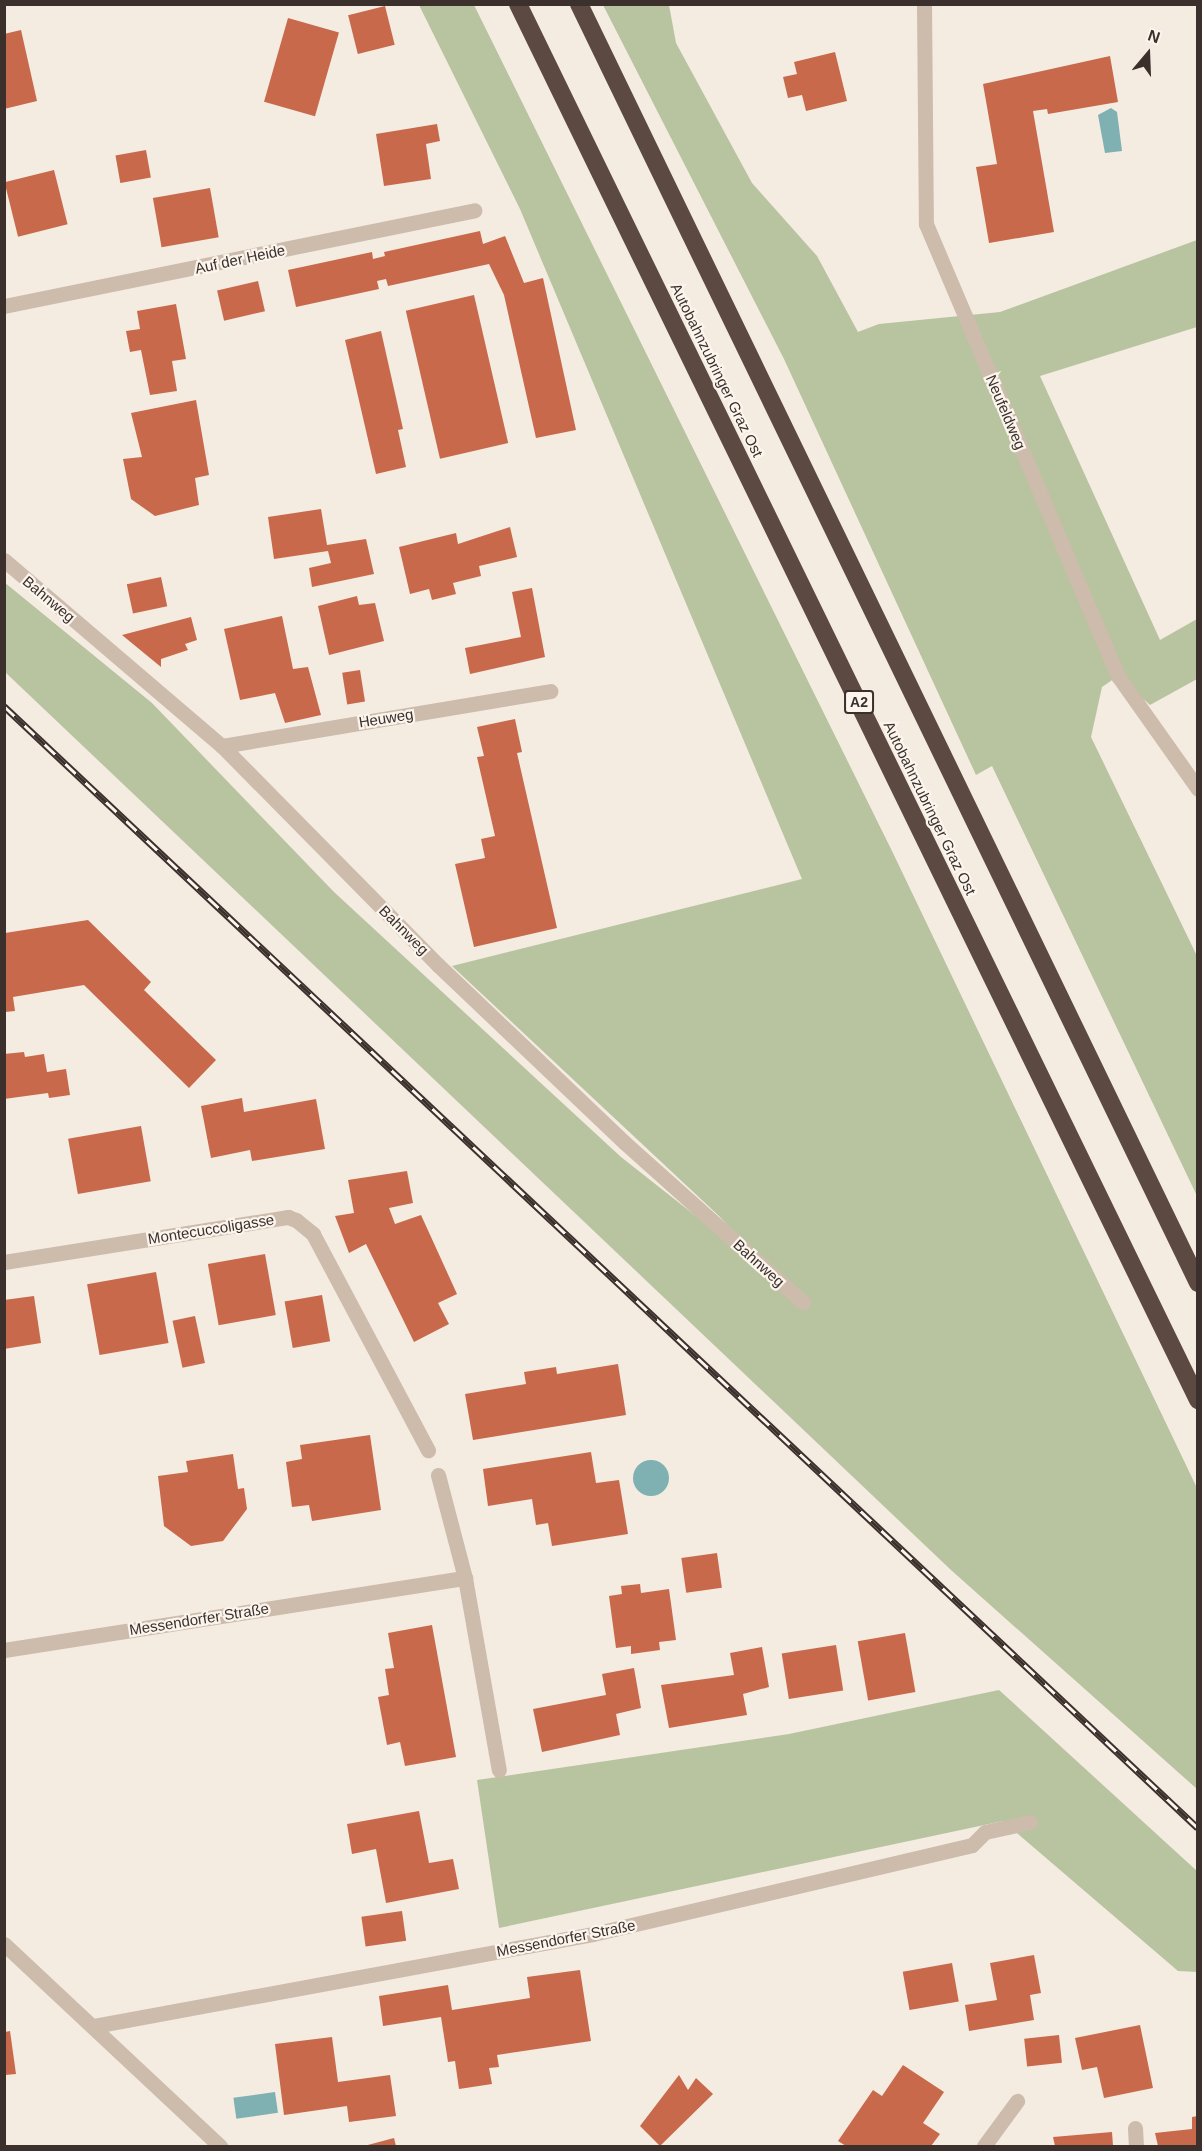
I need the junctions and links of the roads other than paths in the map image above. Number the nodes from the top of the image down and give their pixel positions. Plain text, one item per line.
1 (518, 4) edge
2 (579, 4) edge
3 (924, 4) edge
4 (474, 210) dead end
5 (4, 306) edge
6 (4, 560) edge
7 (550, 691) dead end
8 (222, 746) junction
9 (1197, 789) edge
10 (4, 1262) edge
11 (1197, 1283) edge
12 (803, 1302) dead end
13 (1197, 1400) edge
14 (428, 1450) dead end
15 (438, 1475) dead end
16 (465, 1578) junction
17 (4, 1650) edge
18 (499, 1770) dead end
19 (1030, 1822) dead end
20 (4, 1944) edge
21 (94, 2026) junction
22 (1017, 2101) dead end
23 (1135, 2128) dead end
24 (220, 2146) edge
25 (984, 2146) edge
26 (1136, 2146) edge

1 - 13 highway, Autobahnzubringer Graz Ost / A2
2 - 11 highway
3 - 9 street, Neufeldweg
4 - 5 street, Auf der Heide
6 - 8 street, Bahnweg
7 - 8 street, Heuweg
8 - 12 street, Bahnweg
10 - 14 street, Montecuccoligasse
15 - 16 street
16 - 17 street, Messendorfer Straße
16 - 18 street
19 - 21 street, Messendorfer Straße
20 - 21 street
21 - 24 street
22 - 25 street
23 - 26 street

